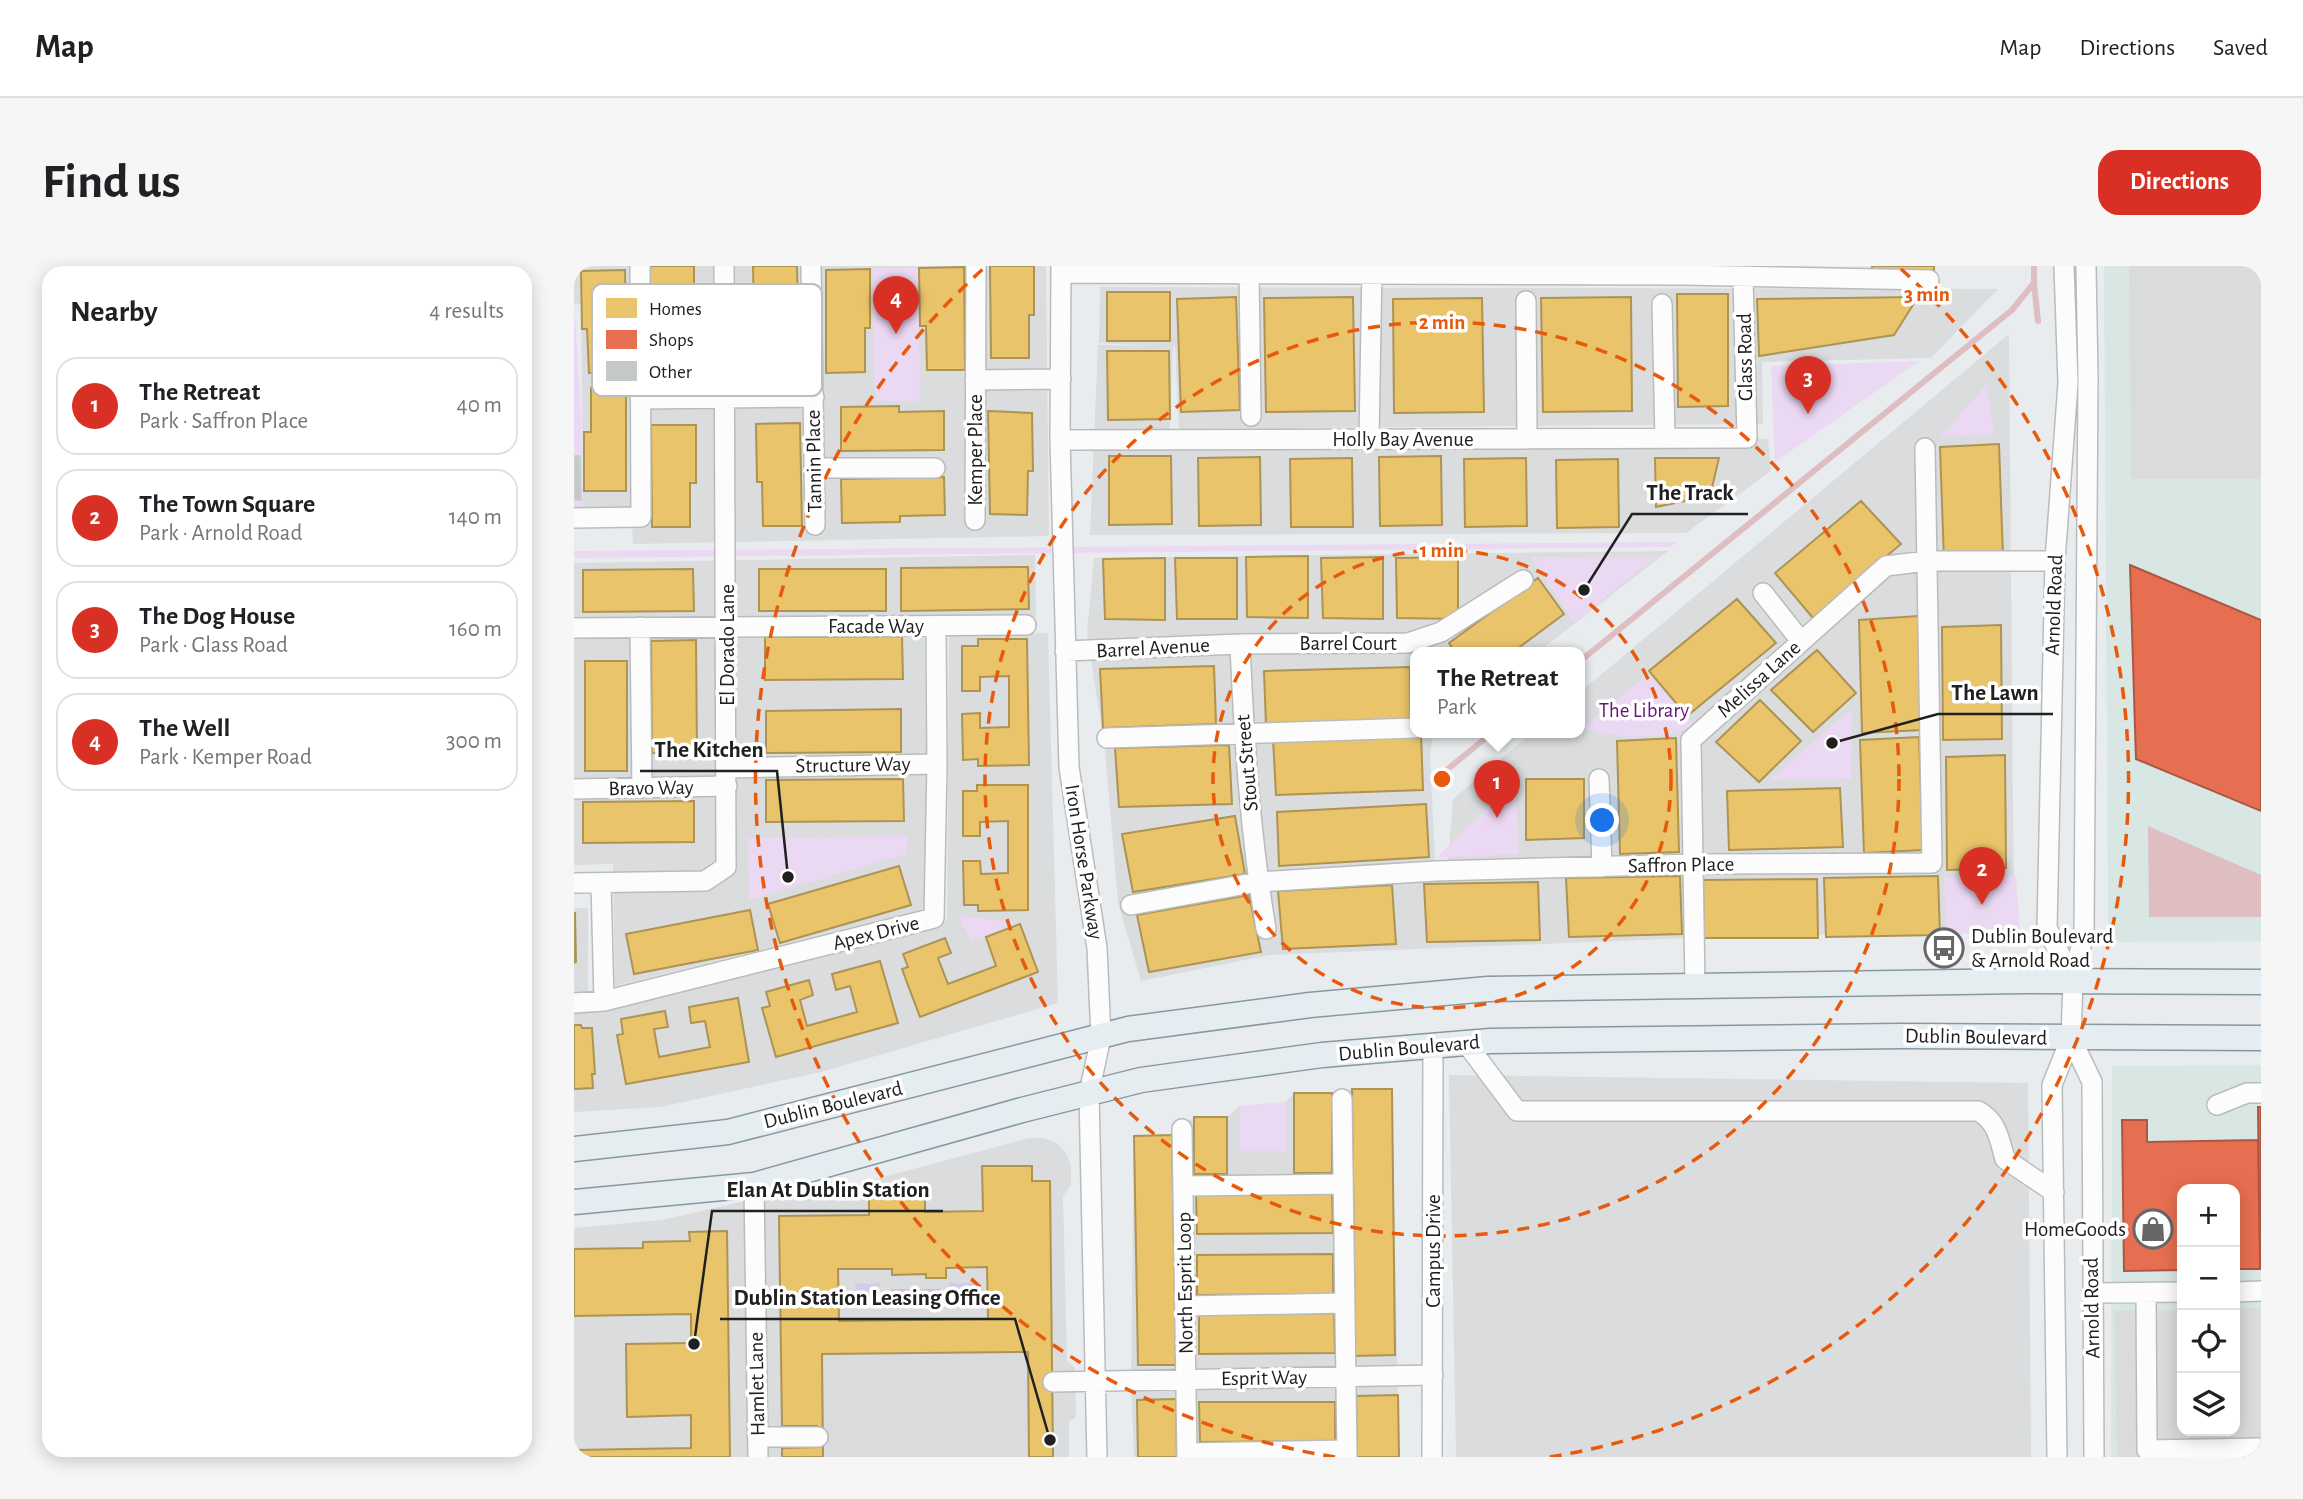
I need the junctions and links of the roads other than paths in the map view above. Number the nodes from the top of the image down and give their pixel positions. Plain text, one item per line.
1 (639, 266) edge
2 (724, 266) edge
3 (811, 266) edge
4 (976, 266) edge
5 (2064, 266) edge
6 (2085, 266) edge
7 (1061, 269) edge
8 (1372, 270) edge
9 (1249, 272) junction
10 (1743, 277) junction
11 (1929, 279) dead end
12 (639, 284) edge
13 (724, 284) edge
14 (811, 284) edge
15 (1526, 301) dead end
16 (1662, 304) dead end
17 (1061, 379) junction
18 (975, 380) junction
19 (640, 396) edge
20 (725, 397) junction
21 (814, 397) joint
22 (640, 399) junction
23 (1251, 416) dead end
24 (1665, 438) junction
25 (1747, 438) joint
26 (1369, 439) junction
27 (1527, 439) junction
28 (1060, 440) junction
29 (1925, 448) dead end
30 (814, 468) junction
31 (935, 468) dead end
32 (574, 518) edge
33 (975, 520) dead end
34 (815, 525) dead end
35 (1927, 561) junction
36 (2055, 561) junction
37 (1523, 580) dead end
38 (1763, 593) dead end
39 (1026, 625) dead end
40 (727, 626) junction
41 (936, 626) junction
42 (640, 627) junction
43 (574, 628) edge
44 (1801, 641) junction
45 (1240, 644) junction
46 (1065, 651) junction
47 (1410, 728) edge
48 (1243, 733) junction
49 (1107, 738) dead end
50 (937, 764) junction
51 (727, 777) junction
52 (1599, 779) dead end
53 (642, 788) junction
54 (574, 789) edge
55 (1693, 864) junction
56 (1602, 867) junction
57 (1258, 882) junction
58 (574, 883) edge
59 (601, 883) junction
60 (1131, 905) dead end
61 (1266, 929) dead end
62 (2073, 981) junction
63 (2261, 982) edge
64 (1695, 986) junction
65 (604, 1001) junction
66 (574, 1003) edge
67 (1101, 1037) junction
68 (2071, 1038) junction
69 (2261, 1038) edge
70 (1466, 1043) junction
71 (1433, 1046) junction
72 (1089, 1093) junction
73 (2261, 1093) edge
74 (1342, 1098) dead end
75 (2217, 1105) dead end
76 (1182, 1129) dead end
77 (574, 1149) edge
78 (1343, 1184) junction
79 (754, 1185) junction
80 (1183, 1186) junction
81 (2053, 1192) junction
82 (574, 1202) edge
83 (2261, 1291) edge
84 (2177, 1292) edge
85 (2240, 1292) edge
86 (2092, 1293) junction
87 (2146, 1293) junction
88 (1345, 1303) junction
89 (1185, 1306) junction
90 (1433, 1375) junction
91 (1345, 1377) junction
92 (1186, 1380) junction
93 (1095, 1381) junction
94 (1053, 1382) dead end
95 (818, 1437) dead end
96 (758, 1447) edge
97 (2261, 1448) edge
98 (1347, 1454) edge
99 (1187, 1455) edge
100 (1097, 1457) edge
101 (1432, 1457) edge
102 (2057, 1457) edge
103 (2094, 1457) edge

1 - 12 street
2 - 13 street, El Dorado Lane
3 - 14 street, Tannin Place
4 - 18 street, Kemper Place
5 - 36 street, Arnold Road
6 - 62 street, Arnold Road
7 - 9 street
7 - 17 street, Iron Horse Parkway
8 - 9 street
8 - 10 street
8 - 26 street
9 - 23 street
10 - 11 street
10 - 25 street, Glass Road
15 - 27 street
16 - 24 street
17 - 18 street
17 - 28 street, Iron Horse Parkway
18 - 33 street, Kemper Place
19 - 22 street
20 - 21 street
20 - 22 street
20 - 40 street, El Dorado Lane
21 - 30 street, Tannin Place
22 - 32 street
24 - 25 street, Holly Bay Avenue
24 - 27 street, Holly Bay Avenue
26 - 27 street, Holly Bay Avenue
26 - 28 street, Holly Bay Avenue
28 - 46 street, Iron Horse Parkway
29 - 35 street
30 - 31 street
30 - 34 street, Tannin Place
35 - 36 street, Melissa Lane
35 - 44 street, Melissa Lane
35 - 55 street, Saffron Place
36 - 62 street, Arnold Road
37 - 45 street, Barrel Court
38 - 44 street
39 - 41 street, Facade Way
40 - 41 street, Facade Way
40 - 42 street, Facade Way
40 - 51 street, El Dorado Lane
41 - 50 street, Apex Drive
42 - 43 street, Facade Way
42 - 53 street
44 - 55 street, Melissa Lane
45 - 46 street, Barrel Avenue
45 - 48 street, Stout Street
46 - 67 street, Iron Horse Parkway
47 - 48 street
48 - 49 street
48 - 57 street, Stout Street
50 - 51 street, Structure Way
50 - 65 street, Apex Drive
51 - 53 street, Bravo Way
51 - 59 street, El Dorado Lane
52 - 56 street
53 - 54 street, Bravo Way
55 - 56 street, Saffron Place
55 - 64 street, Melissa Lane
56 - 57 street, Saffron Place
57 - 60 street, Saffron Place
57 - 61 street, Stout Street
58 - 59 street, El Dorado Lane
59 - 65 street
62 - 63 main road, Dublin Boulevard
62 - 64 main road, Dublin Boulevard
62 - 68 street, Arnold Road
64 - 67 main road, Dublin Boulevard
65 - 66 street, Apex Drive
67 - 72 street, Iron Horse Parkway
67 - 77 main road, Dublin Boulevard
68 - 69 main road, Dublin Boulevard
68 - 70 main road, Dublin Boulevard
68 - 81 street, Arnold Road
68 - 86 street, Arnold Road
70 - 71 main road, Dublin Boulevard
70 - 81 street
71 - 72 main road, Dublin Boulevard
71 - 90 street, Campus Drive
72 - 79 main road, Dublin Boulevard
72 - 93 street, Iron Horse Parkway
73 - 75 street
74 - 78 street
76 - 80 street, North Esprit Loop
78 - 80 street, North Esprit Loop
78 - 88 street
79 - 82 main road, Dublin Boulevard
79 - 96 street, Hamlet Lane
80 - 89 street, North Esprit Loop
81 - 102 street, Arnold Road
83 - 85 street
84 - 87 street
86 - 87 street
86 - 103 street, Arnold Road
87 - 97 street
88 - 89 street
88 - 91 street
89 - 92 street, North Esprit Loop
90 - 91 street, Esprit Way
90 - 101 street, Campus Drive
91 - 92 street, Esprit Way
91 - 98 street
92 - 93 street, Esprit Way
92 - 99 street, North Esprit Loop
93 - 94 street, Esprit Way
93 - 100 street, Iron Horse Parkway
95 - 96 street
98 - 99 street

